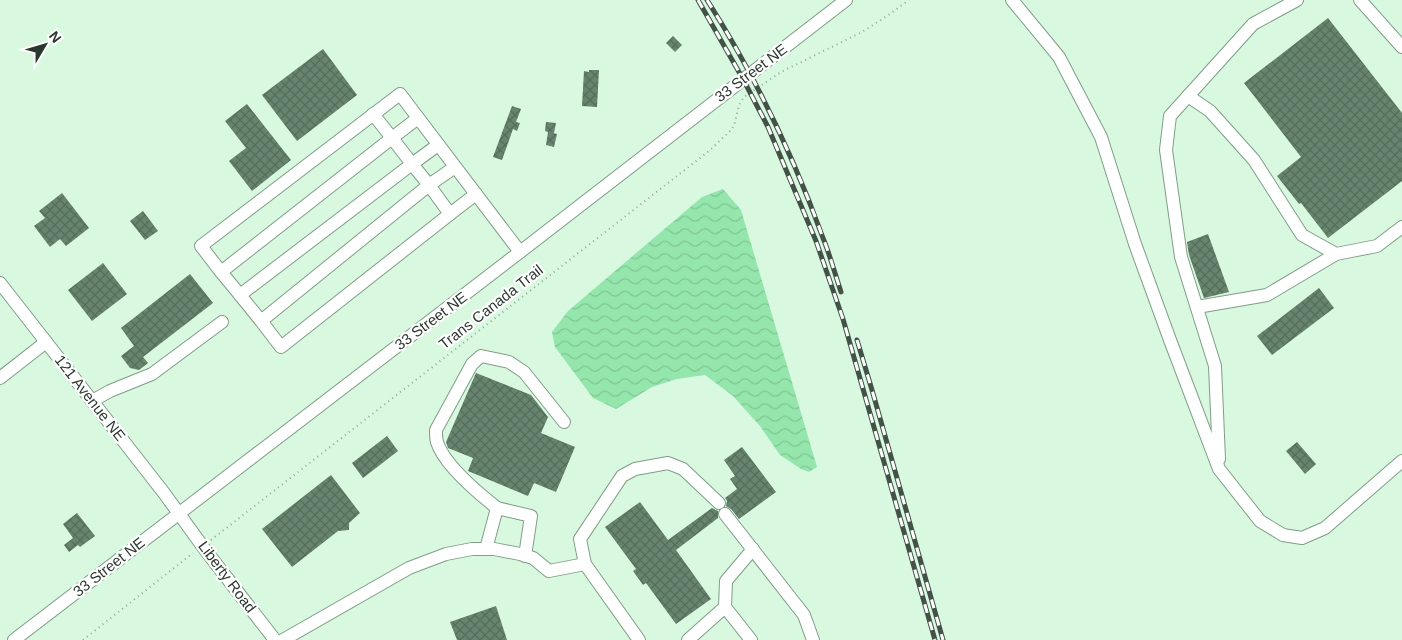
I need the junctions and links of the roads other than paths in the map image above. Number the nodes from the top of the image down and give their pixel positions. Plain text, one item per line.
1 (846, 0) edge
2 (1012, 0) edge
3 (1297, 0) edge
4 (1360, 0) edge
5 (1402, 48) edge
6 (1188, 96) junction
7 (373, 114) junction
8 (418, 118) junction
9 (392, 138) junction
10 (438, 145) junction
11 (412, 164) junction
12 (455, 167) junction
13 (429, 186) junction
14 (476, 194) junction
15 (450, 214) junction
16 (1402, 227) edge
17 (520, 252) junction
18 (1336, 254) junction
19 (221, 272) junction
20 (0, 283) edge
21 (240, 295) junction
22 (1197, 307) junction
23 (261, 321) junction
24 (222, 322) dead end
25 (46, 342) junction
26 (0, 378) edge
27 (92, 400) junction
28 (564, 422) dead end
29 (1402, 461) edge
30 (1219, 469) junction
31 (497, 508) junction
32 (179, 514) junction
33 (486, 549) junction
34 (753, 549) junction
35 (525, 556) junction
36 (585, 564) junction
37 (725, 607) junction
38 (14, 640) edge
39 (275, 640) edge
40 (284, 640) edge
41 (639, 640) edge
42 (688, 640) edge
43 (751, 640) edge
44 (813, 640) edge

1 - 17 street, 33 Street NE
2 - 30 street
3 - 6 street
4 - 5 street
6 - 18 street
6 - 22 street
7 - 8 street
7 - 9 street
7 - 19 street
8 - 9 street
8 - 10 street
9 - 11 street
9 - 19 street
10 - 11 street
10 - 12 street
11 - 13 street
11 - 21 street
12 - 13 street
12 - 14 street
13 - 15 street
13 - 23 street
14 - 15 street
14 - 17 street
15 - 23 street
16 - 18 street
17 - 32 street, 33 Street NE
18 - 22 street
19 - 21 street
20 - 25 street, 121 Avenue NE
21 - 23 street
22 - 30 street
24 - 27 street
25 - 26 street
25 - 27 street, 121 Avenue NE
27 - 32 street, 121 Avenue NE
28 - 31 street
29 - 30 street
31 - 33 street
31 - 35 street
32 - 38 street, 33 Street NE
32 - 39 street, Liberty Road
33 - 35 street
33 - 40 street
34 - 36 street
34 - 37 street
34 - 44 street
35 - 36 street
36 - 41 street
37 - 42 street
37 - 43 street

